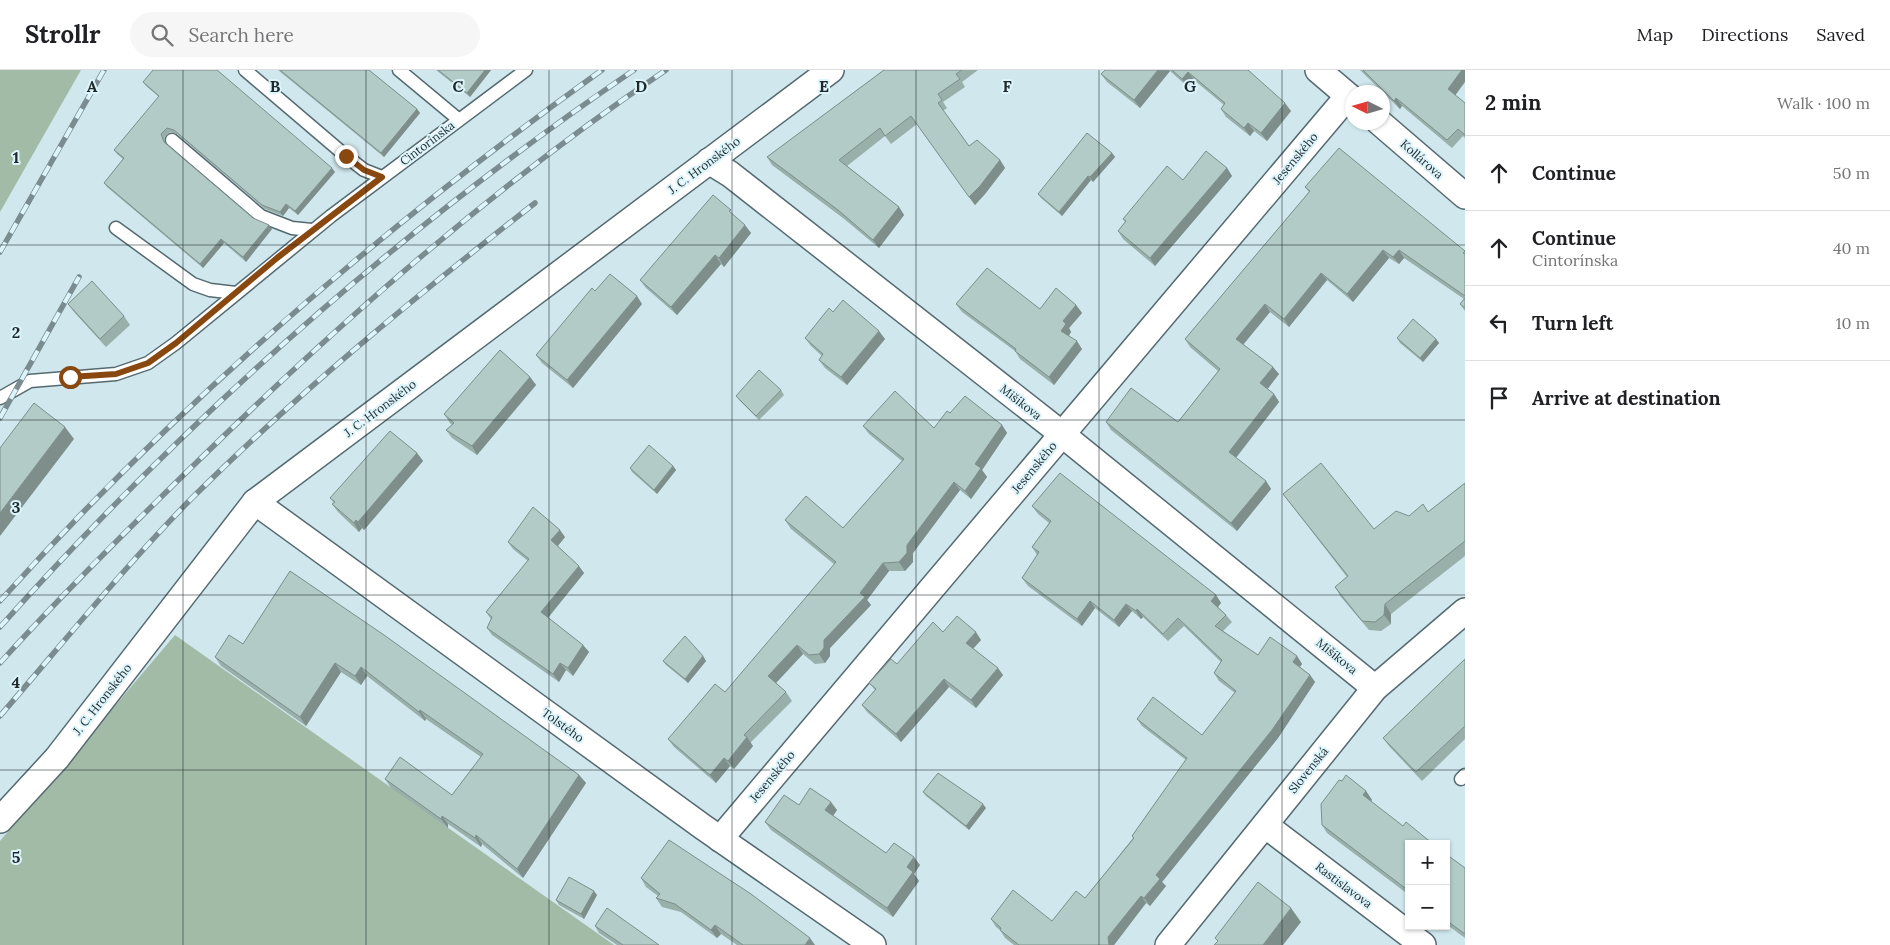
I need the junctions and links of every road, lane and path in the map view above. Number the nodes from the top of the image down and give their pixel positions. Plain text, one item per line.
1 (245, 70) edge
2 (399, 70) edge
3 (526, 70) edge
4 (831, 70) edge
5 (1318, 70) edge
6 (1345, 94) edge
7 (1345, 104) edge
8 (458, 119) junction
9 (1388, 130) edge
10 (172, 140) dead end
11 (709, 161) junction
12 (382, 177) junction
13 (1465, 196) edge
14 (116, 228) dead end
15 (312, 230) junction
16 (236, 293) junction
17 (0, 398) edge
18 (1061, 434) junction
19 (255, 502) junction
20 (1465, 611) edge
21 (1376, 688) junction
22 (0, 820) edge
23 (1265, 825) junction
24 (720, 839) junction
25 (873, 945) edge
26 (1168, 945) edge
27 (1423, 945) edge

1 - 12 lane
2 - 8 lane
3 - 8 lane, Cintorínska
4 - 11 street, J. C. Hronského
5 - 6 street
7 - 18 street, Jesenského
8 - 12 lane, Cintorínska
9 - 13 street, Kollárova
10 - 15 lane
11 - 18 street, Mišíkova
11 - 19 street, J. C. Hronského
12 - 15 lane, Cintorínska
14 - 16 lane
15 - 16 lane, Cintorínska
16 - 17 lane, Cintorínska
18 - 21 street, Mišíkova
18 - 24 street, Jesenského
19 - 22 street, J. C. Hronského
19 - 24 street, Tolstého
20 - 21 street, Slovenská
21 - 23 street, Slovenská
23 - 26 street, Slovenská
23 - 27 street, Rastislavova
24 - 25 street, Tolstého

